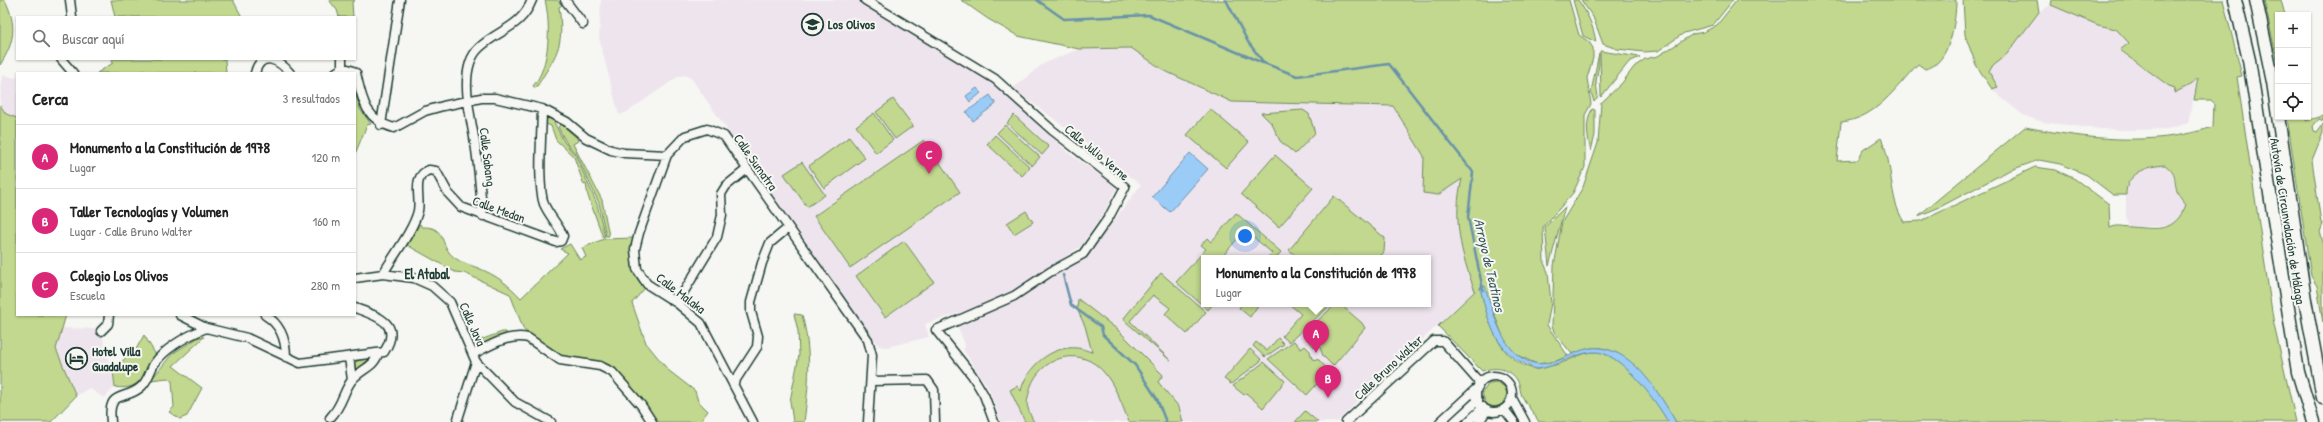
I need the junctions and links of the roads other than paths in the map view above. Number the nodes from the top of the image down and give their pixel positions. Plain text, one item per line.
1 (70, 0) edge
2 (400, 0) edge
3 (532, 0) edge
4 (565, 0) edge
5 (865, 0) edge
6 (2235, 0) edge
7 (2256, 0) edge
8 (72, 16) edge
9 (583, 24) dead end
10 (62, 60) edge
11 (265, 60) edge
12 (275, 60) edge
13 (342, 60) edge
14 (339, 71) edge
15 (72, 72) edge
16 (256, 72) edge
17 (289, 72) edge
18 (354, 72) edge
19 (356, 73) edge
20 (468, 100) junction
21 (542, 109) junction
22 (381, 125) junction
23 (667, 155) junction
24 (747, 169) junction
25 (483, 216) junction
26 (788, 228) junction
27 (383, 274) junction
28 (356, 278) edge
29 (677, 303) junction
30 (356, 308) edge
31 (109, 316) edge
32 (266, 316) edge
33 (183, 317) edge
34 (206, 328) junction
35 (101, 331) dead end
36 (189, 336) junction
37 (378, 353) junction
38 (473, 354) junction
39 (286, 357) junction
40 (349, 357) junction
41 (476, 362) junction
42 (352, 380) junction
43 (871, 381) junction
44 (733, 384) junction
45 (1479, 385) junction
46 (1512, 398) junction
47 (2323, 398) edge
48 (1482, 406) junction
49 (1504, 409) junction
50 (330, 418) dead end
51 (111, 422) edge
52 (457, 422) edge
53 (551, 422) edge
54 (652, 422) edge
55 (753, 422) edge
56 (868, 422) edge
57 (935, 422) edge
58 (994, 422) edge
59 (1346, 422) edge
60 (1440, 422) edge
61 (1454, 422) edge
62 (1468, 422) edge
63 (1479, 422) edge
64 (1514, 422) edge
65 (1526, 422) edge
66 (2313, 422) edge

1 - 8 street
2 - 22 street
3 - 20 street, Calle Sabang
4 - 9 street
5 - 58 street, Calle Julio Verne
6 - 66 highway, Autovía de Circunvalación de Málaga
7 - 47 highway, Autovía de Circunvalación de Málaga
10 - 15 street
11 - 16 street
12 - 17 street
13 - 14 street
14 - 18 street
19 - 22 street
20 - 21 street
20 - 22 street
20 - 25 street, Calle Sabang
21 - 23 street
21 - 25 street, Calle Medan
23 - 24 street, Calle Sumatra
23 - 29 street, Calle Malaka
24 - 26 street, Calle Sumatra
24 - 29 street
25 - 27 street, Calle Medan
26 - 43 street, Calle Sumatra
26 - 44 street
27 - 28 street, Calle Java
27 - 38 street, Calle Java
29 - 44 street, Calle Malaka
30 - 37 street
31 - 35 street
32 - 39 street
33 - 34 street
33 - 36 street
34 - 36 street
34 - 39 street
36 - 51 street
37 - 40 street
37 - 42 street
38 - 41 street, Calle Java
38 - 54 street
39 - 40 street
40 - 42 street
41 - 52 street
41 - 53 street, Calle Java
42 - 50 street
43 - 56 street, Calle Sumatra
43 - 57 street
44 - 55 street, Calle Malaka
45 - 46 street
45 - 48 street
45 - 59 street, Calle Bruno Walter
45 - 60 street
46 - 49 street
46 - 65 street
48 - 49 street
48 - 61 street
48 - 62 street
48 - 63 street
49 - 64 street

